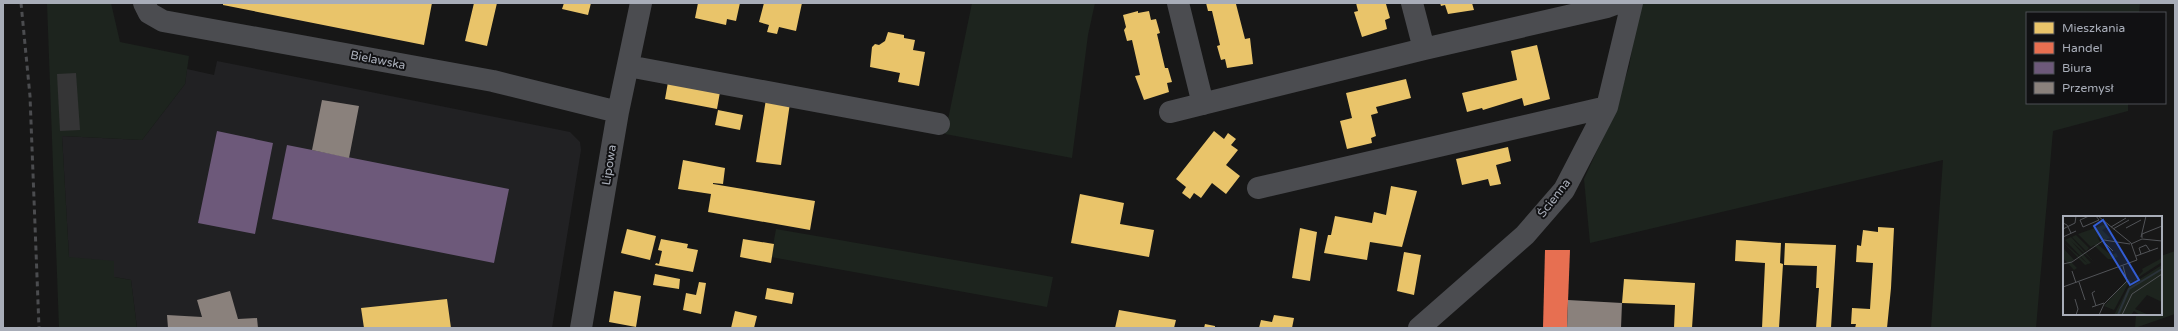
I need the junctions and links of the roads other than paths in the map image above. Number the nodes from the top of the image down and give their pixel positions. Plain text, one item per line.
1 (144, 3) edge
2 (641, 3) edge
3 (1178, 3) edge
4 (1412, 3) edge
5 (1618, 3) edge
6 (1632, 3) edge
7 (1424, 49) junction
8 (628, 66) junction
9 (1203, 104) junction
10 (1607, 107) junction
11 (618, 112) junction
12 (1170, 112) dead end
13 (939, 124) dead end
14 (1258, 188) dead end
15 (581, 328) edge
16 (1419, 328) edge

1 - 11 street, Bielawska
2 - 8 street, Lipowa
3 - 9 street
4 - 7 street
5 - 7 street
6 - 10 street, Ścienna
7 - 9 street
8 - 11 street, Lipowa
8 - 13 street
9 - 12 street
10 - 14 street
10 - 16 street, Ścienna
11 - 15 street, Lipowa

